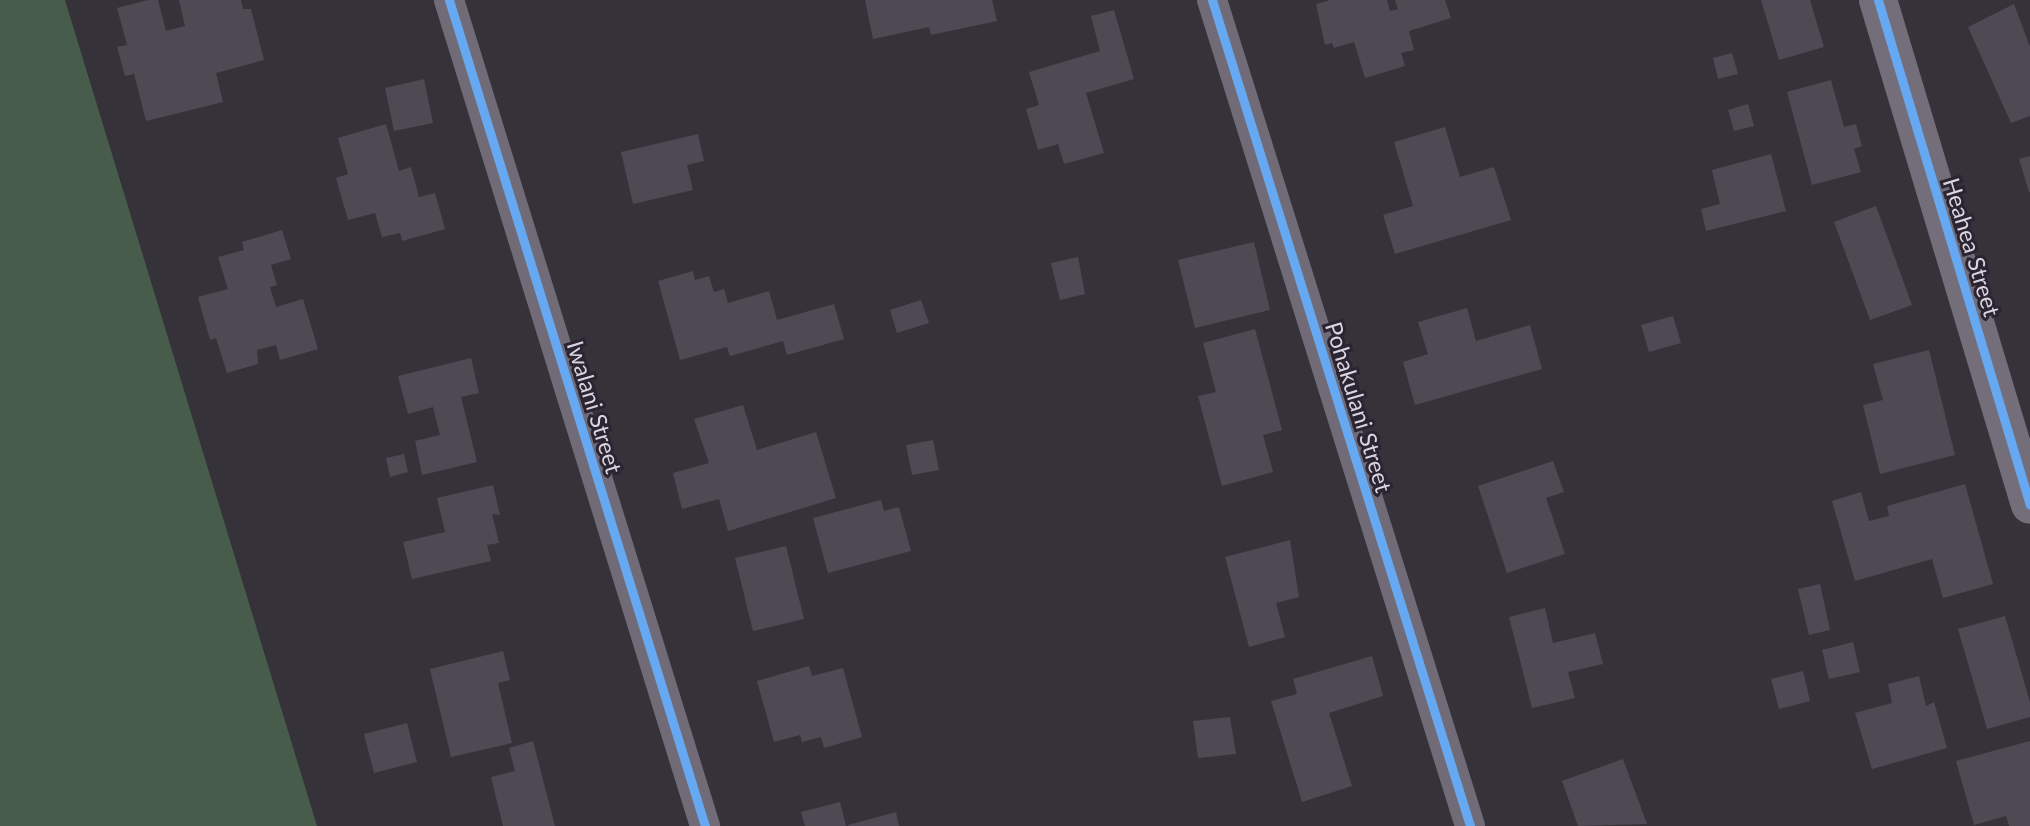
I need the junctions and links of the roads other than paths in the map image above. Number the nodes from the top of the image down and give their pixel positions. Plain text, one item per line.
1 (449, 0) edge
2 (1212, 0) edge
3 (1878, 0) edge
4 (2020, 439) edge
5 (2030, 505) edge
6 (705, 826) edge
7 (1470, 826) edge

1 - 6 street, Iwalani Street
2 - 7 street, Pohakulani Street
3 - 4 street, Heahea Street
4 - 5 street, Heahea Street

